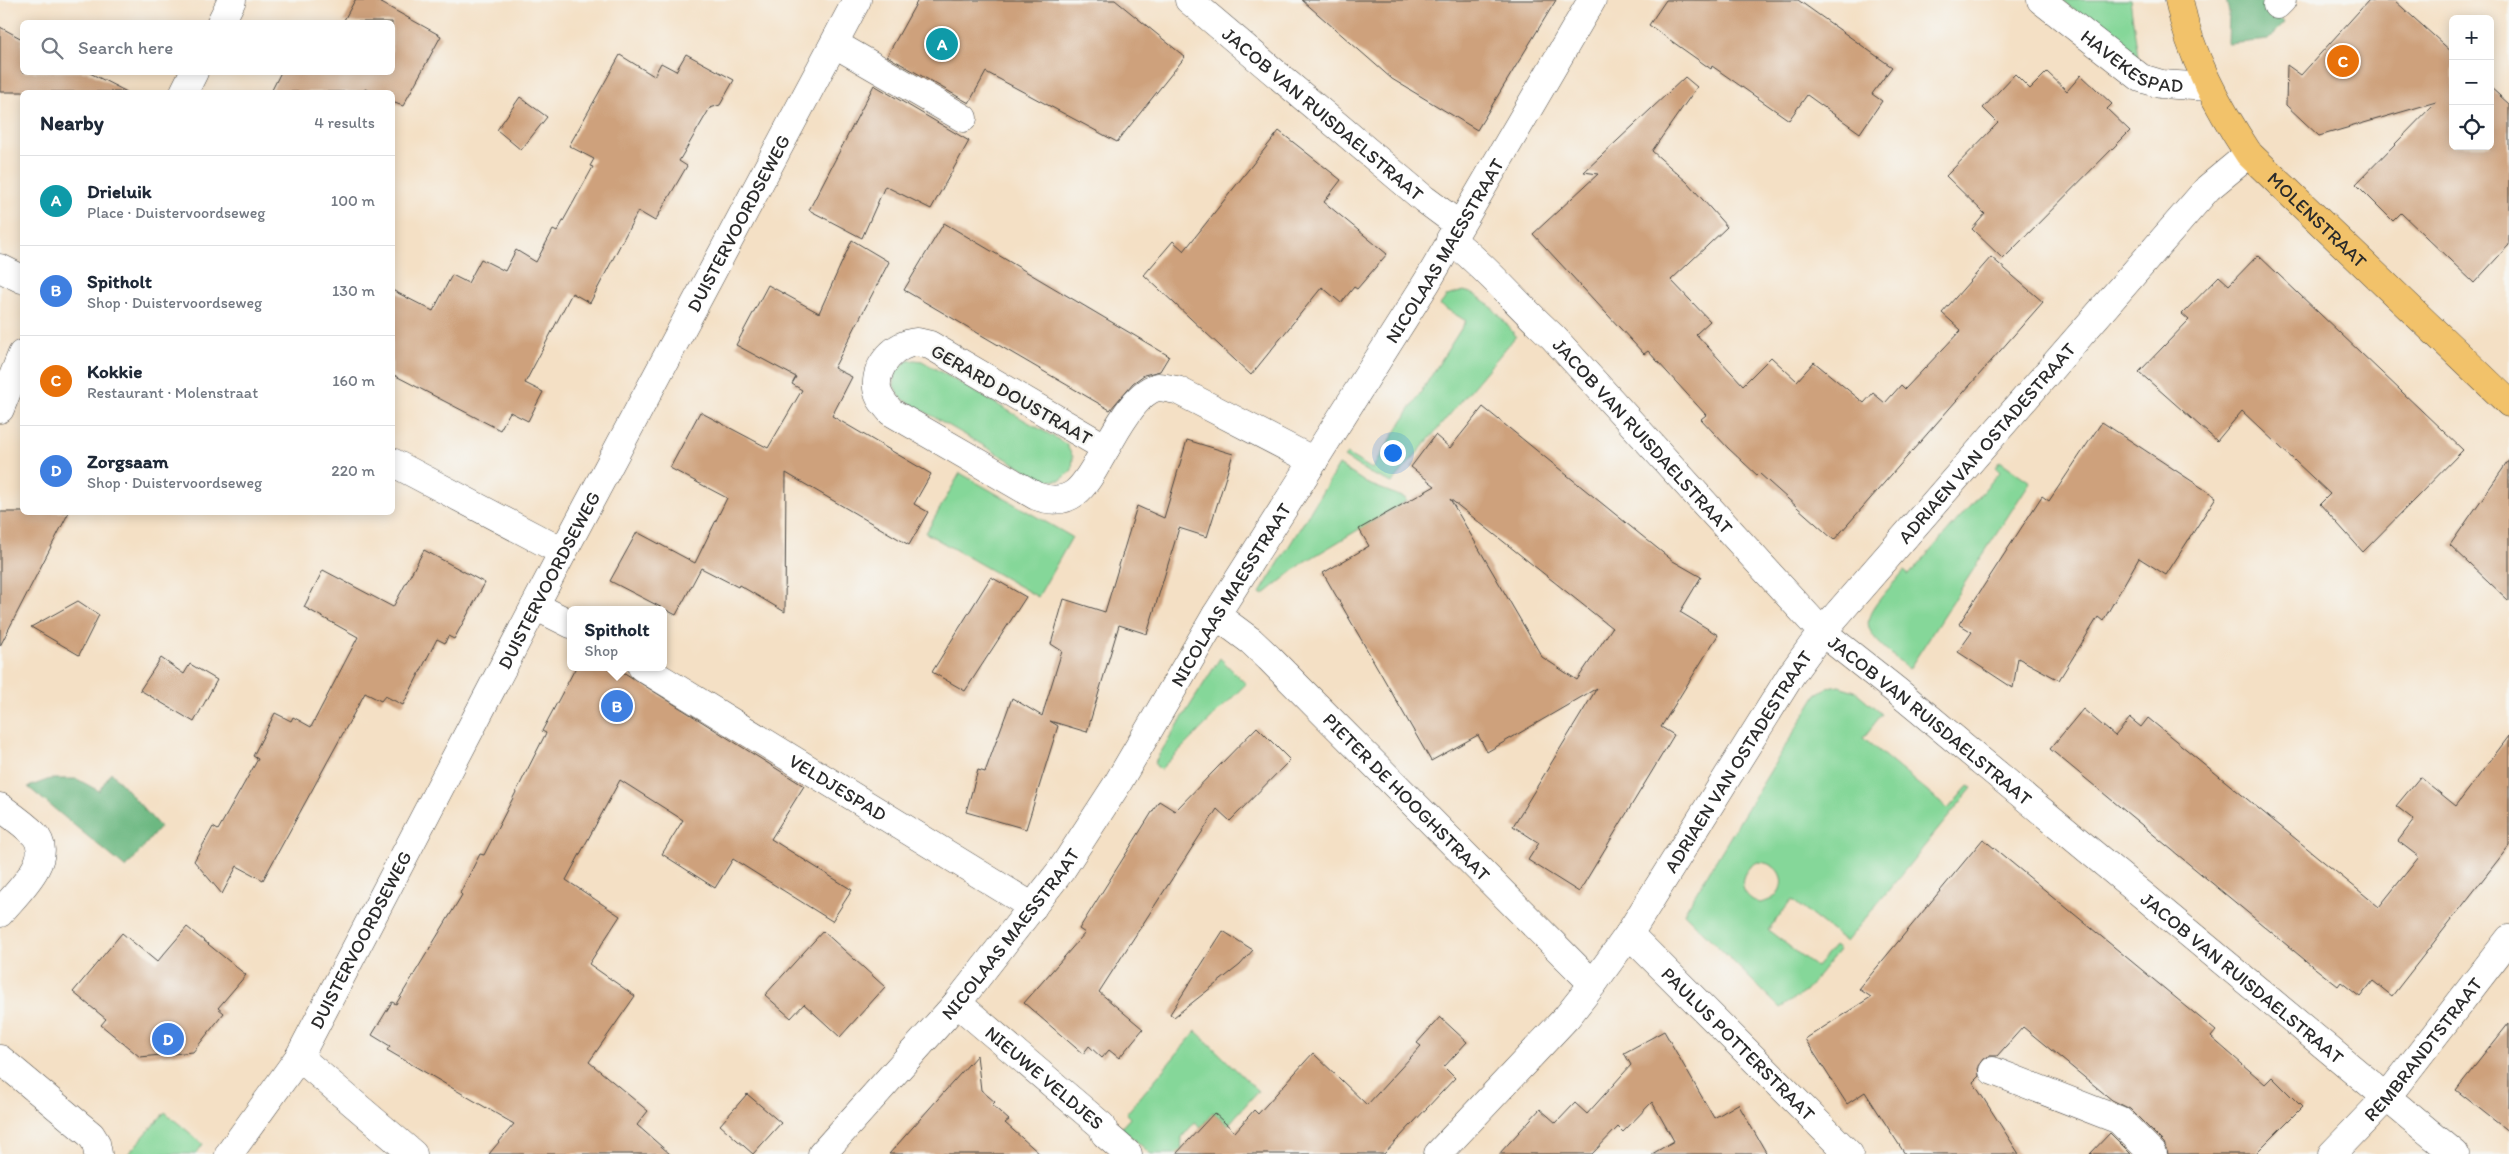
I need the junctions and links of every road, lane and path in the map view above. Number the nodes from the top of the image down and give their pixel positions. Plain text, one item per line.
1 (232, 0) edge
2 (857, 0) edge
3 (1189, 0) edge
4 (1592, 0) edge
5 (2041, 0) edge
6 (2179, 0) edge
7 (222, 20) edge
8 (834, 44) junction
9 (192, 75) edge
10 (2209, 87) junction
11 (185, 90) edge
12 (963, 118) dead end
13 (2249, 154) junction
14 (1455, 232) junction
15 (0, 268) edge
16 (20, 279) edge
17 (20, 359) edge
18 (2509, 403) edge
19 (0, 408) edge
20 (1106, 448) junction
21 (1314, 462) junction
22 (395, 464) edge
23 (563, 552) junction
24 (535, 606) junction
25 (1216, 615) junction
26 (567, 622) edge
27 (1822, 632) junction
28 (649, 671) edge
29 (0, 807) edge
30 (1033, 907) junction
31 (0, 913) edge
32 (1629, 934) junction
33 (2509, 940) edge
34 (1593, 984) junction
35 (957, 1003) junction
36 (299, 1057) junction
37 (0, 1059) edge
38 (1994, 1071) dead end
39 (2386, 1098) junction
40 (98, 1154) edge
41 (230, 1154) edge
42 (413, 1154) edge
43 (822, 1154) edge
44 (1128, 1154) edge
45 (1438, 1154) edge
46 (1849, 1154) edge
47 (2153, 1154) edge
48 (2332, 1154) edge
49 (2455, 1154) edge

1 - 7 street
2 - 8 street, DUISTERVOORDSEWEG
3 - 14 street, JACOB VAN RUISDAELSTRAAT
4 - 14 street, NICOLAAS MAESSTRAAT
5 - 10 street, HAVEKESPAD
6 - 10 main road, MOLENSTRAAT
8 - 12 street
8 - 23 street, DUISTERVOORDSEWEG
9 - 11 street
10 - 13 main road, MOLENSTRAAT
13 - 18 main road, MOLENSTRAAT
13 - 27 street, ADRIAEN VAN OSTADESTRAAT
14 - 21 street, NICOLAAS MAESSTRAAT
14 - 27 street, JACOB VAN RUISDAELSTRAAT
15 - 16 street
17 - 19 street
20 - 20 street, GERARD DOUSTRAAT
20 - 21 street, GERARD DOUSTRAAT
21 - 25 street, NICOLAAS MAESSTRAAT
22 - 23 street
23 - 24 street, DUISTERVOORDSEWEG
24 - 26 street
24 - 36 street, DUISTERVOORDSEWEG
25 - 30 street, NICOLAAS MAESSTRAAT
25 - 34 street, PIETER DE HOOGHSTRAAT
27 - 32 street, ADRIAEN VAN OSTADESTRAAT
27 - 39 street, JACOB VAN RUISDAELSTRAAT
28 - 30 street, VELDJESPAD
29 - 31 street
30 - 35 street, NICOLAAS MAESSTRAAT
32 - 34 street, ADRIAEN VAN OSTADESTRAAT
32 - 46 street, PAULUS POTTERSTRAAT
33 - 39 street, REMBRANDTSTRAAT
34 - 45 street, ADRIAEN VAN OSTADESTRAAT
35 - 43 street, NICOLAAS MAESSTRAAT
35 - 44 street, NIEUWE VELDJES
36 - 41 street, DUISTERVOORDSEWEG
36 - 42 street
37 - 40 street
38 - 47 street
39 - 48 street, REMBRANDTSTRAAT
39 - 49 street, JACOB VAN RUISDAELSTRAAT

